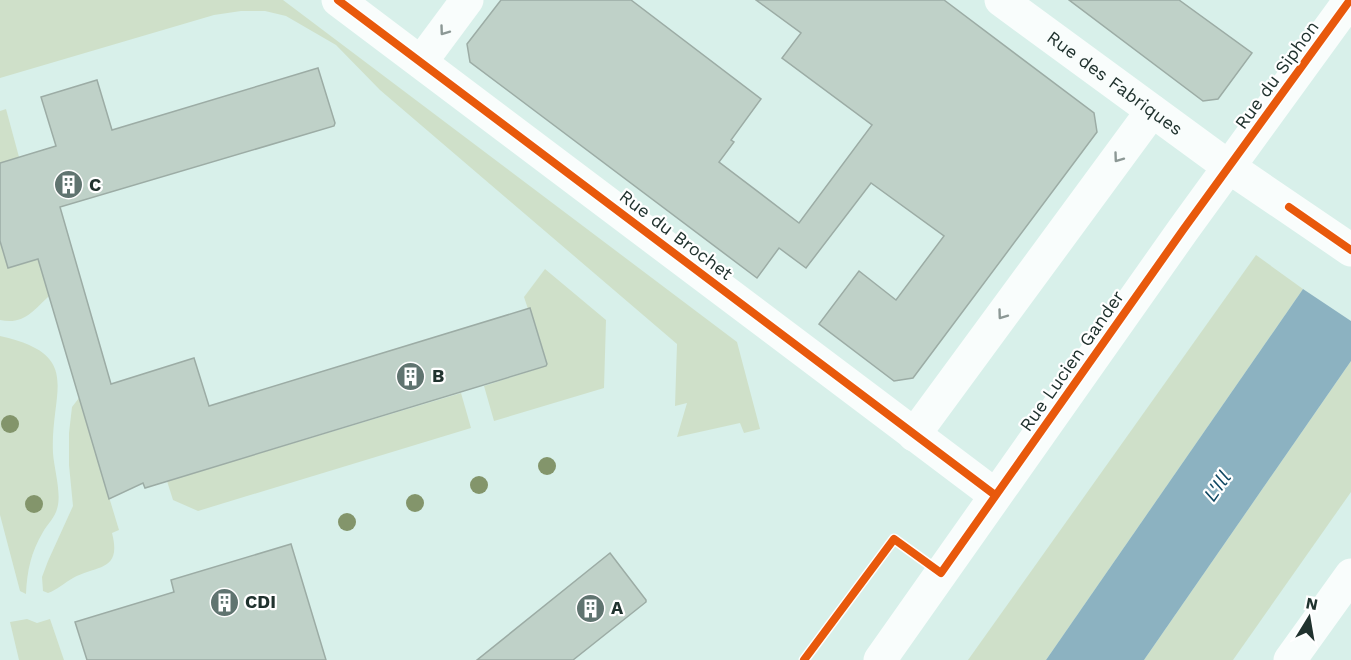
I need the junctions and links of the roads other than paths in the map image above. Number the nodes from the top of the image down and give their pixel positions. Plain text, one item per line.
1 (338, 0) edge
2 (466, 0) edge
3 (1001, 0) edge
4 (1350, 0) edge
5 (421, 62) junction
6 (1152, 111) junction
7 (1229, 166) junction
8 (1351, 250) edge
9 (914, 435) junction
10 (995, 495) junction
11 (1351, 575) edge
12 (880, 660) edge
13 (1290, 660) edge

1 - 5 street, Rue du Brochet
2 -> 5 street
3 - 6 street, Rue des Fabriques
4 - 7 street, Rue du Siphon
5 - 9 street, Rue du Brochet
6 - 7 street, Rue des Fabriques
6 -> 9 street
7 - 8 street, Rue des Fabriques
7 - 10 street, Rue Lucien Gander
9 - 10 street, Rue du Brochet
10 - 12 street, Rue Lucien Gander
11 - 13 street

